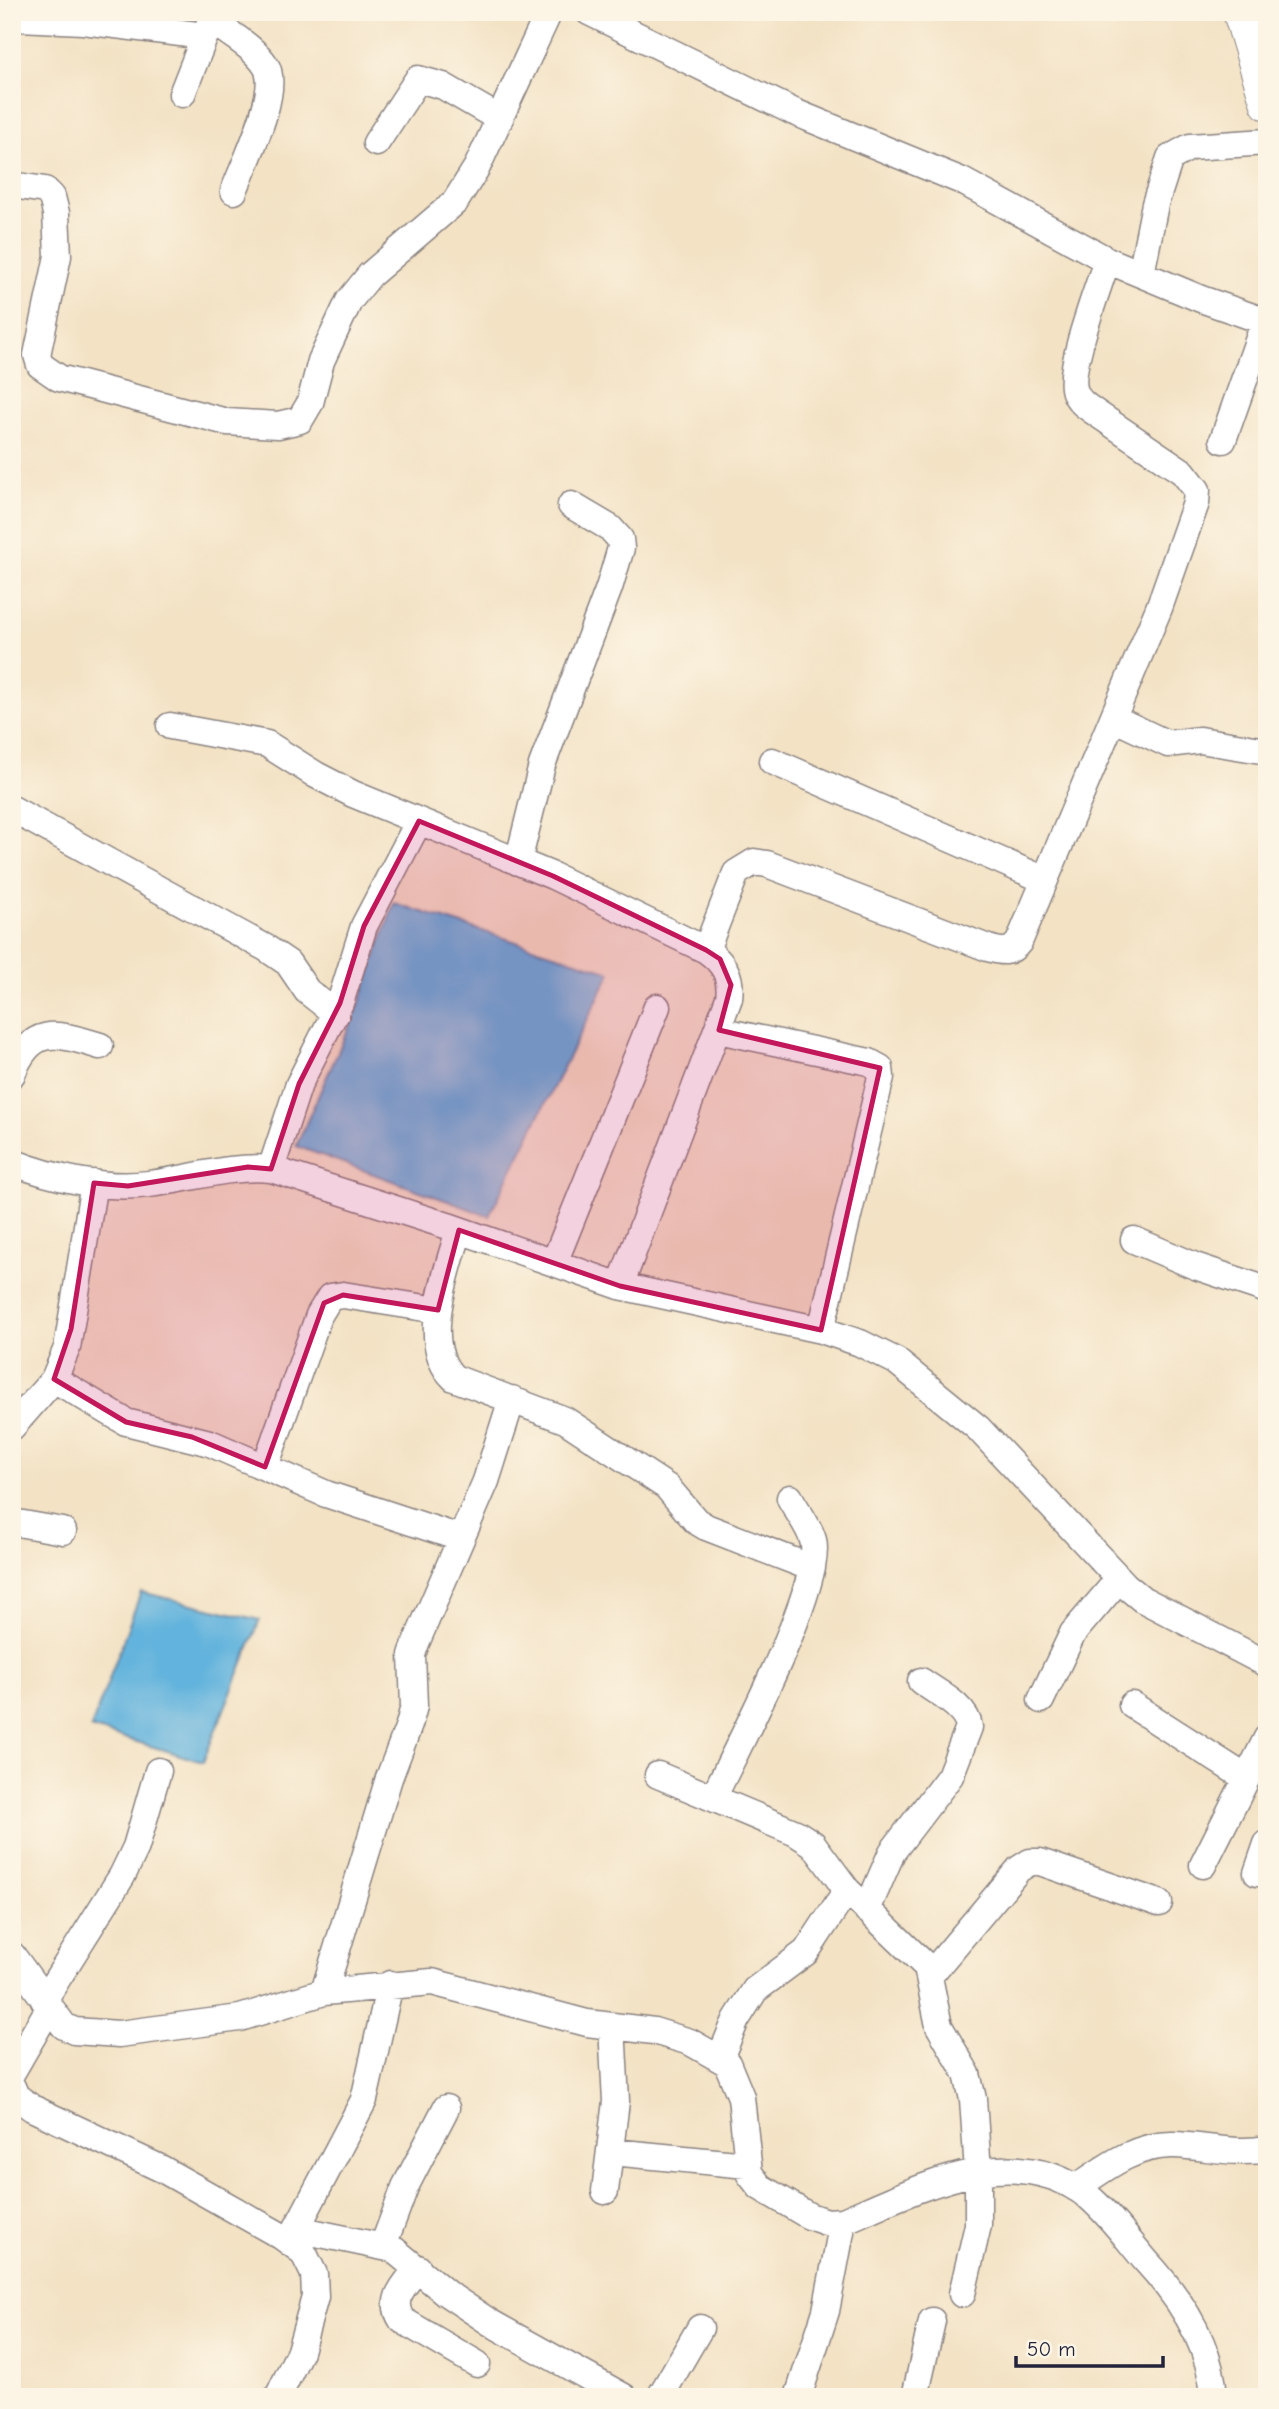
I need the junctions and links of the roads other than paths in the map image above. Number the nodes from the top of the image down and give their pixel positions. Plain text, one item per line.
1 (549, 12) edge
2 (589, 12) edge
3 (1239, 12) edge
4 (12, 21) edge
5 (210, 23) edge
6 (182, 94) dead end
7 (1267, 104) edge
8 (500, 119) junction
9 (1267, 142) edge
10 (376, 143) dead end
11 (12, 185) edge
12 (234, 191) dead end
13 (1107, 260) junction
14 (1141, 274) junction
15 (1266, 322) edge
16 (1223, 440) dead end
17 (571, 505) dead end
18 (1113, 718) junction
19 (170, 726) dead end
20 (1267, 751) edge
21 (772, 761) dead end
22 (12, 809) edge
23 (419, 821) junction
24 (518, 862) junction
25 (1045, 880) junction
26 (706, 950) junction
27 (657, 1007) dead end
28 (335, 1014) junction
29 (718, 1030) junction
30 (100, 1046) dead end
31 (12, 1074) edge
32 (12, 1162) edge
33 (271, 1170) junction
34 (94, 1183) junction
35 (460, 1230) junction
36 (1134, 1240) dead end
37 (554, 1263) junction
38 (620, 1286) junction
39 (1267, 1290) edge
40 (439, 1310) junction
41 (821, 1330) junction
42 (54, 1379) junction
43 (512, 1399) junction
44 (12, 1427) edge
45 (265, 1467) junction
46 (790, 1498) dead end
47 (12, 1522) edge
48 (63, 1531) dead end
49 (460, 1538) junction
50 (812, 1568) junction
51 (1119, 1579) junction
52 (1267, 1664) edge
53 (920, 1681) dead end
54 (1041, 1700) dead end
55 (1132, 1705) dead end
56 (1267, 1738) edge
57 (158, 1771) dead end
58 (658, 1775) dead end
59 (1246, 1778) junction
60 (713, 1798) junction
61 (1267, 1844) edge
62 (1203, 1866) dead end
63 (1257, 1873) dead end
64 (847, 1890) junction
65 (1158, 1903) dead end
66 (867, 1910) junction
67 (12, 1955) edge
68 (930, 1975) junction
69 (390, 1984) junction
70 (324, 1992) junction
71 (46, 2004) junction
72 (612, 2026) junction
73 (720, 2058) junction
74 (12, 2073) edge
75 (12, 2087) edge
76 (446, 2109) dead end
77 (1267, 2149) edge
78 (612, 2152) junction
79 (747, 2165) junction
80 (978, 2172) junction
81 (1076, 2188) junction
82 (605, 2191) dead end
83 (843, 2221) junction
84 (293, 2235) junction
85 (383, 2246) junction
86 (418, 2268) junction
87 (962, 2294) dead end
88 (932, 2322) dead end
89 (700, 2328) dead end
90 (477, 2364) dead end
91 (1218, 2396) edge
92 (278, 2397) edge
93 (624, 2397) edge
94 (660, 2397) edge
95 (798, 2397) edge
96 (915, 2397) edge

1 - 8 street
2 - 13 street
3 - 7 main road
4 - 5 street
5 - 6 street
5 - 12 street
8 - 10 street
8 - 11 street
9 - 14 street
13 - 14 street
13 - 18 street
14 - 15 street
15 - 16 street
17 - 24 street
18 - 20 street
18 - 25 street
19 - 23 street
21 - 25 street
22 - 28 street
23 - 24 street
23 - 28 street
24 - 26 street
25 - 26 street
26 - 29 street
27 - 37 street
28 - 33 street
29 - 38 street
29 - 41 street
30 - 31 street
32 - 34 street
33 - 34 street
33 - 35 street
34 - 42 street
35 - 37 street
35 - 40 street
36 - 39 street
37 - 38 street
38 - 41 street
40 - 43 street
40 - 45 street
41 - 51 street
42 - 44 street
42 - 45 street
43 - 49 street
43 - 50 street
45 - 49 street
46 - 50 street
47 - 48 street
49 - 70 street
50 - 60 street
51 - 52 street
51 - 54 street
53 - 66 street
55 - 59 street
56 - 59 street
57 - 71 street
58 - 60 street
59 - 62 street
60 - 64 street
61 - 63 street
64 - 66 street
64 - 73 street
65 - 68 street
66 - 68 street
67 - 71 street
68 - 80 street
69 - 70 street
69 - 72 street
69 - 84 street
70 - 71 street
71 - 74 street
72 - 73 street
72 - 78 street
73 - 79 street
75 - 84 street
76 - 85 street
77 - 81 street
78 - 79 street
78 - 82 street
79 - 83 street
80 - 81 street
80 - 83 street
80 - 87 street
81 - 91 street
83 - 95 street
84 - 85 street
84 - 92 street
85 - 86 street
86 - 90 street
86 - 93 street
88 - 96 street
89 - 94 street

